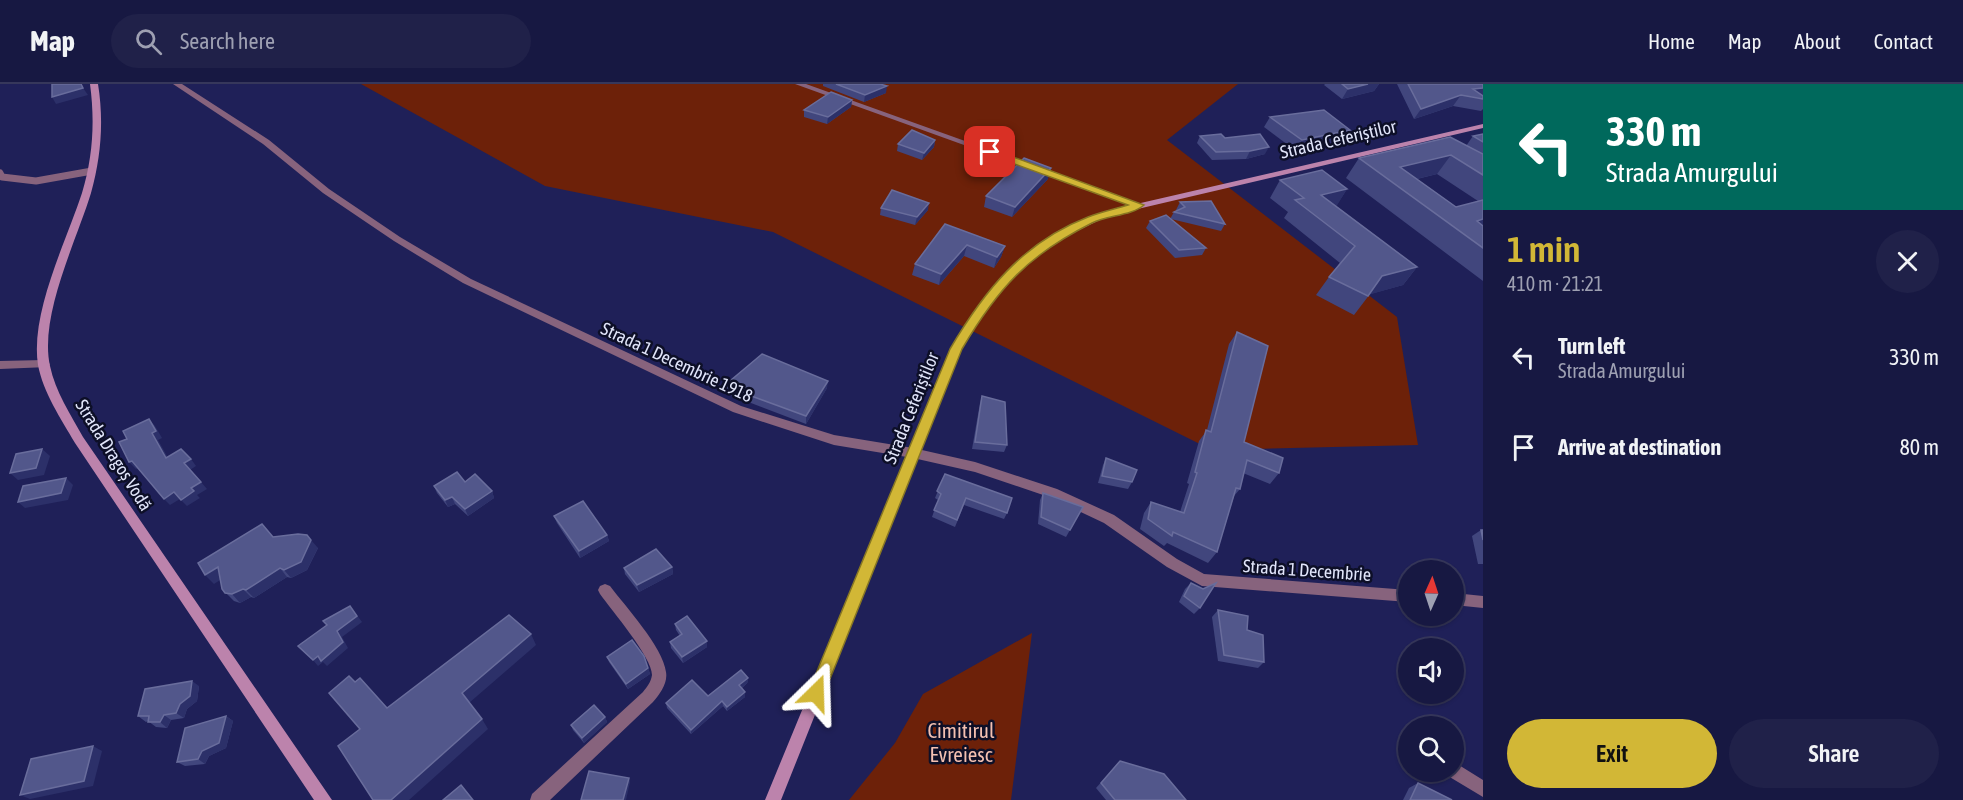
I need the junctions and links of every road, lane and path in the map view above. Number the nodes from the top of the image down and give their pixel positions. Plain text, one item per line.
1 (94, 84) edge
2 (177, 84) edge
3 (799, 84) edge
4 (1483, 126) edge
5 (1423, 140) junction
6 (1433, 146) edge
7 (92, 171) junction
8 (0, 172) edge
9 (1139, 205) junction
10 (44, 364) junction
11 (0, 365) edge
12 (913, 453) junction
13 (1202, 580) joint
14 (605, 590) dead end
15 (1398, 595) edge
16 (1464, 600) edge
17 (1483, 602) edge
18 (1464, 777) edge
19 (1483, 789) edge
20 (324, 800) edge
21 (538, 800) edge
22 (773, 800) edge

1 - 7 street, Strada Dragoș Vodă
2 - 12 street, Strada 1 Decembrie 1918
3 - 9 street
4 - 5 street, Strada Ceferiștilor
5 - 6 street
5 - 9 street, Strada Ceferiștilor
7 - 8 lane
7 - 10 street, Strada Dragoș Vodă
9 - 12 street, Strada Ceferiștilor
10 - 11 street
10 - 20 street, Strada Dragoș Vodă
12 - 13 street, Strada 1 Decembrie 1918
12 - 22 street, Strada Ceferiștilor
13 - 15 street, Strada 1 Decembrie
14 - 21 street
16 - 17 street
18 - 19 street

